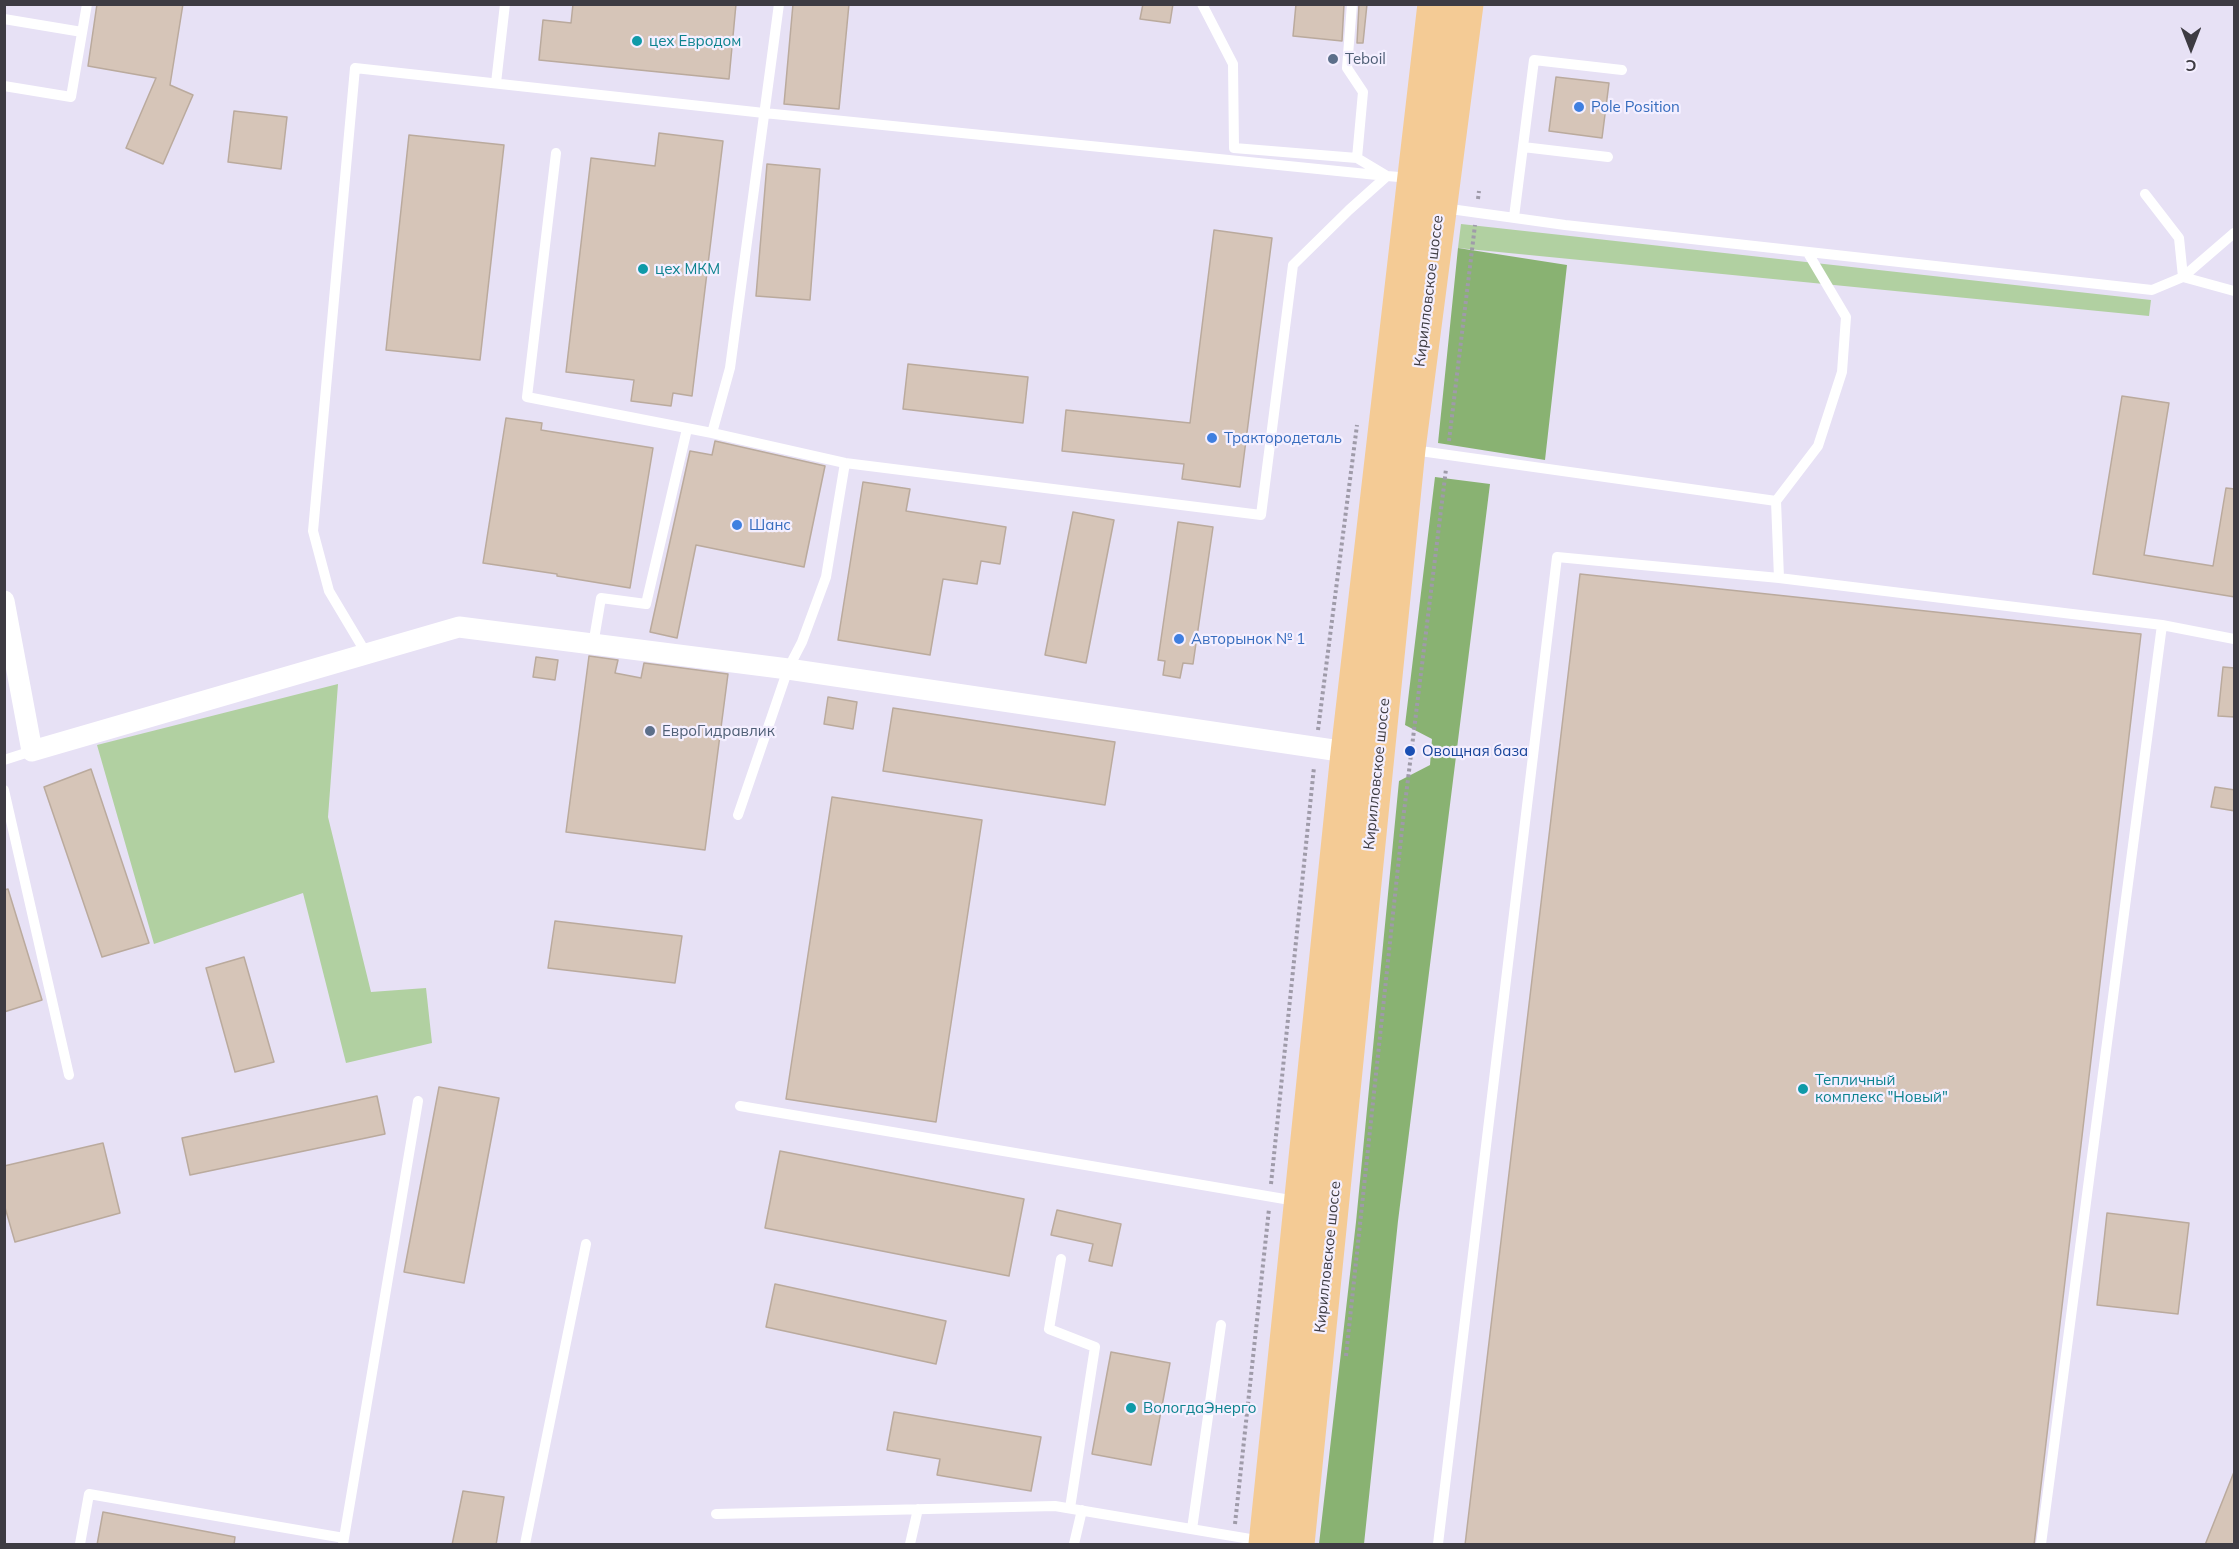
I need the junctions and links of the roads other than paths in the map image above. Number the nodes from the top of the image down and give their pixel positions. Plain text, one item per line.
1 (87, 4) edge
2 (505, 4) edge
3 (779, 4) edge
4 (1202, 4) edge
5 (1352, 4) edge
6 (1434, 4) edge
7 (1467, 4) edge
8 (4, 19) edge
9 (82, 32) junction
10 (1622, 70) dead end
11 (496, 83) junction
12 (4, 86) edge
13 (764, 113) junction
14 (1523, 147) junction
15 (556, 153) dead end
16 (1608, 157) dead end
17 (1357, 158) junction
18 (2145, 194) dead end
19 (1416, 196) junction
20 (1514, 217) junction
21 (2235, 233) edge
22 (1808, 253) junction
23 (2183, 278) junction
24 (2235, 291) edge
25 (687, 429) junction
26 (712, 433) junction
27 (1409, 449) junction
28 (846, 463) junction
29 (1776, 501) junction
30 (1779, 578) junction
31 (4, 601) edge
32 (2162, 625) junction
33 (2235, 639) edge
34 (593, 645) junction
35 (366, 653) junction
36 (788, 669) junction
37 (32, 751) junction
38 (1347, 752) junction
39 (4, 760) edge
40 (4, 790) edge
41 (738, 814) dead end
42 (69, 1075) dead end
43 (418, 1101) dead end
44 (740, 1106) dead end
45 (1284, 1199) junction
46 (586, 1244) dead end
47 (1060, 1259) dead end
48 (1221, 1325) dead end
49 (918, 1509) junction
50 (1076, 1509) junction
51 (716, 1514) dead end
52 (1192, 1529) junction
53 (344, 1541) edge
54 (1265, 1543) edge
55 (80, 1545) edge
56 (525, 1545) edge
57 (910, 1545) edge
58 (1074, 1545) edge
59 (1298, 1545) edge
60 (1438, 1545) edge
61 (2041, 1545) edge

1 - 9 lane
2 - 11 lane
3 - 13 lane
4 - 17 lane
5 - 17 lane
6 - 19 main road, Кирилловское шоссе
7 - 19 main road, Кирилловское шоссе
8 - 9 lane
9 - 12 lane
10 - 14 lane
11 - 13 lane
11 - 35 lane
13 - 19 lane
13 - 26 lane
14 - 16 lane
14 - 20 lane
15 - 25 lane
17 - 19 lane
18 - 23 lane
19 - 20 lane
19 - 27 main road, Кирилловское шоссе
19 - 28 lane
19 - 38 main road, Кирилловское шоссе
20 - 22 lane
21 - 23 lane
22 - 23 lane
22 - 29 lane
23 - 24 lane
25 - 26 lane
25 - 34 lane
26 - 28 lane
27 - 29 lane
27 - 38 main road, Кирилловское шоссе
28 - 36 lane
29 - 30 lane
30 - 32 lane
30 - 60 lane
31 - 37 street
32 - 33 lane
32 - 61 lane
34 - 35 street
34 - 36 street
35 - 37 street
36 - 38 street
36 - 41 lane
37 - 39 lane
38 - 45 main road, Кирилловское шоссе
38 - 59 main road, Кирилловское шоссе
40 - 42 lane
43 - 53 lane
44 - 45 lane
45 - 54 main road, Кирилловское шоссе
46 - 56 lane
47 - 50 lane
48 - 52 lane
49 - 50 lane
49 - 51 lane
49 - 57 lane
50 - 52 lane
50 - 58 lane
52 - 54 lane
53 - 55 lane

